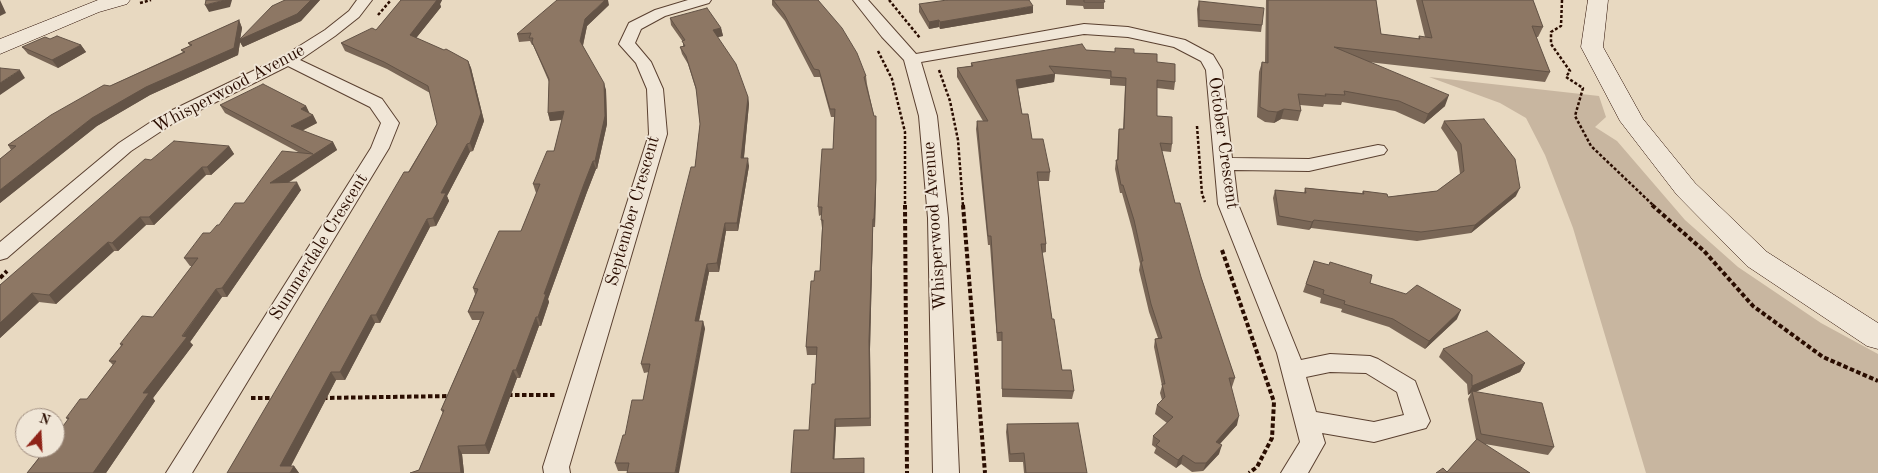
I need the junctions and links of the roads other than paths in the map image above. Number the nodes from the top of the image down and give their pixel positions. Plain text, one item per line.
1 (120, 0) edge
2 (365, 0) edge
3 (704, 0) edge
4 (860, 0) edge
5 (1598, 0) edge
6 (0, 47) edge
7 (912, 59) junction
8 (288, 60) junction
9 (1378, 150) dead end
10 (1223, 164) junction
11 (0, 253) edge
12 (1878, 338) edge
13 (1293, 372) junction
14 (1306, 420) junction
15 (179, 473) edge
16 (557, 473) edge
17 (946, 473) edge
18 (1294, 473) edge

1 - 6 main road
2 - 8 street, Whisperwood Avenue
3 - 16 street, September Crescent
4 - 7 street, Whisperwood Avenue
5 - 12 main road
7 - 10 street, October Crescent
7 - 17 street, Whisperwood Avenue
8 - 11 street, Whisperwood Avenue
8 - 15 street, Summerdale Crescent
9 - 10 street
10 - 13 street, October Crescent
13 - 14 street, October Crescent
13 - 14 street
14 - 18 street, October Crescent

